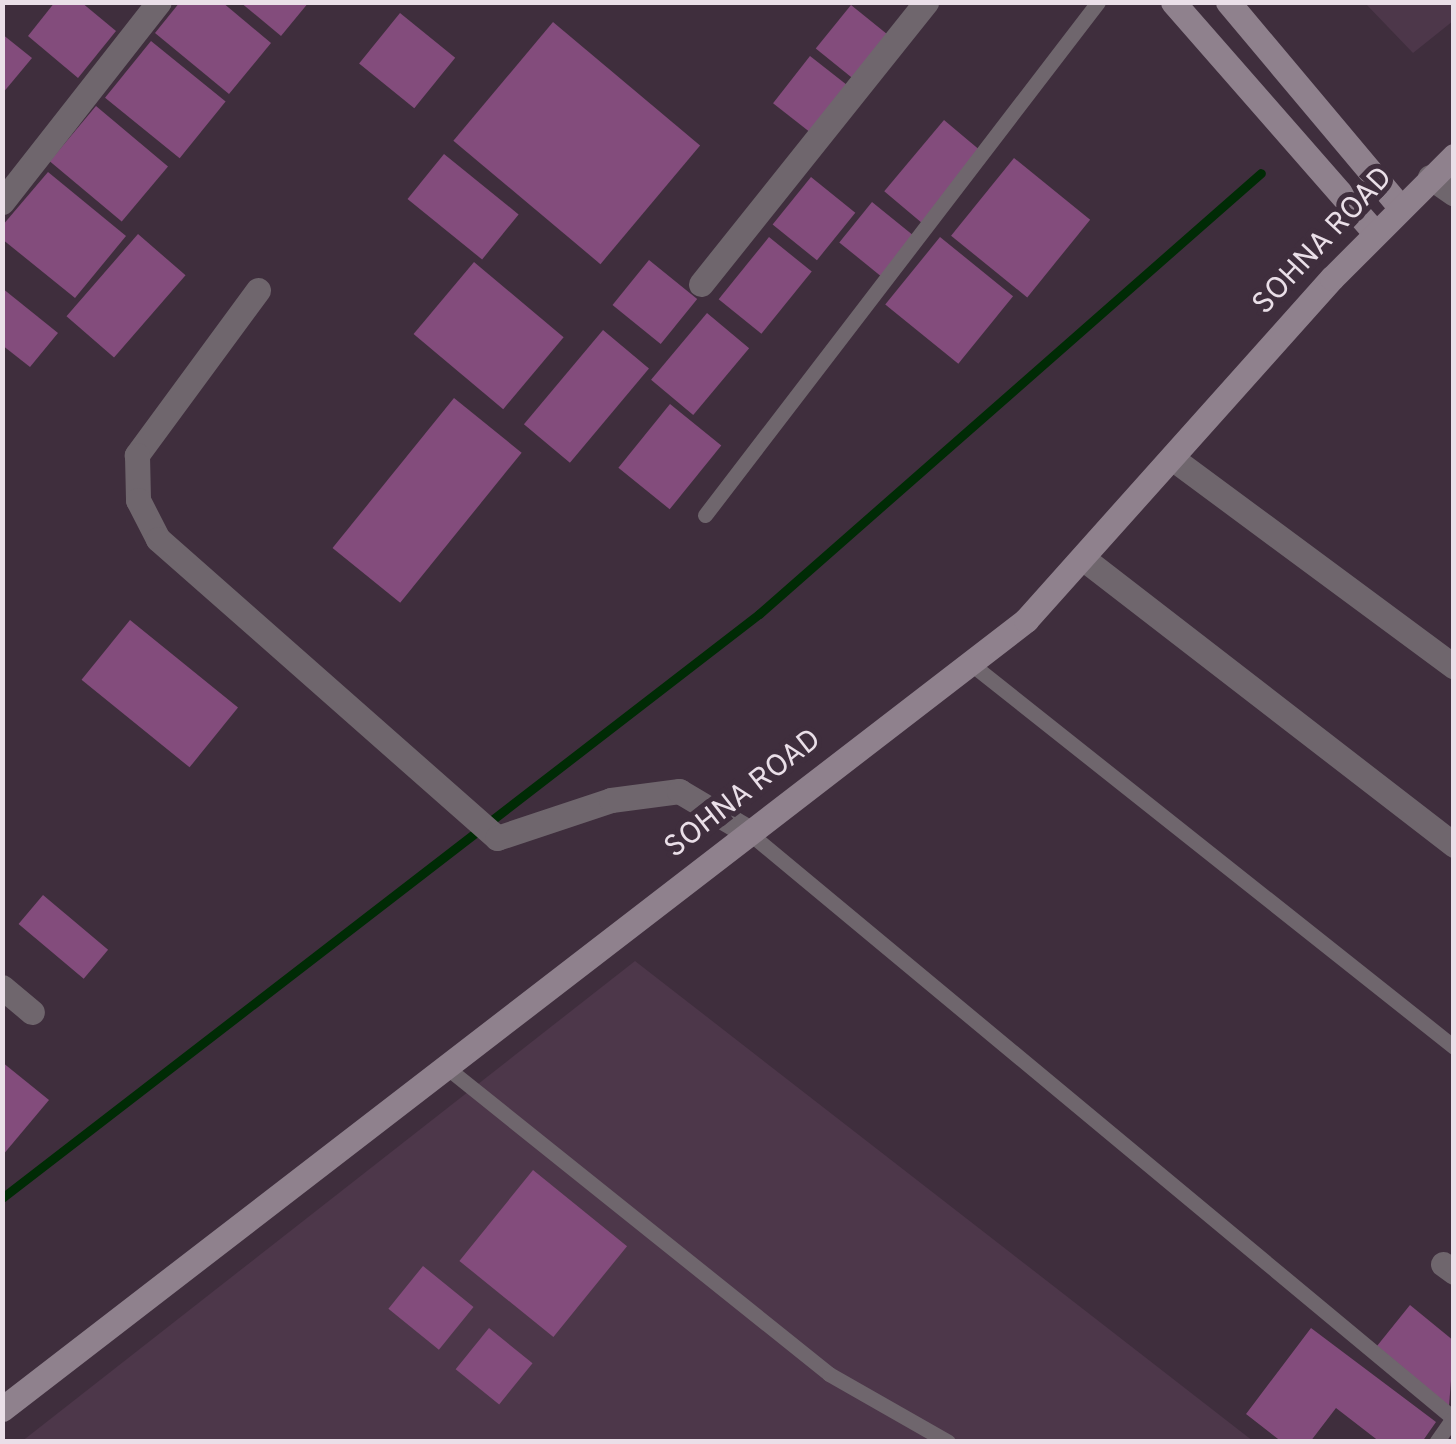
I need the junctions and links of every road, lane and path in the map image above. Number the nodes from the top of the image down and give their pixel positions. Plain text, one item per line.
1 (158, 2) edge
2 (926, 2) edge
3 (1098, 2) edge
4 (1173, 2) edge
5 (1228, 2) edge
6 (1345, 141) junction
7 (1454, 156) edge
8 (1316, 167) junction
9 (1430, 177) junction
10 (1454, 194) edge
11 (2, 202) edge
12 (1400, 207) junction
13 (1374, 234) junction
14 (701, 284) dead end
15 (258, 290) dead end
16 (1172, 458) junction
17 (705, 515) dead end
18 (1084, 559) junction
19 (970, 663) junction
20 (1454, 667) edge
21 (748, 832) junction
22 (1454, 844) edge
23 (2, 987) edge
24 (32, 1012) dead end
25 (1454, 1046) edge
26 (446, 1067) junction
27 (2, 1409) edge
28 (948, 1442) edge
29 (1436, 1442) edge

1 - 11 street
2 - 14 street
3 - 17 lane
4 - 8 main road
5 - 6 main road
6 - 8 main road
6 - 12 main road
7 - 9 main road, SOHNA ROAD
8 - 13 main road
9 - 10 street
9 - 12 main road, SOHNA ROAD
12 - 13 main road, SOHNA ROAD
13 - 16 main road, SOHNA ROAD
15 - 21 street
16 - 18 main road, SOHNA ROAD
16 - 20 street
18 - 19 main road, SOHNA ROAD
18 - 22 street
19 - 21 main road, SOHNA ROAD
19 - 25 lane
21 - 26 main road, SOHNA ROAD
21 - 29 lane
23 - 24 street
26 - 27 main road, SOHNA ROAD
26 - 28 lane

